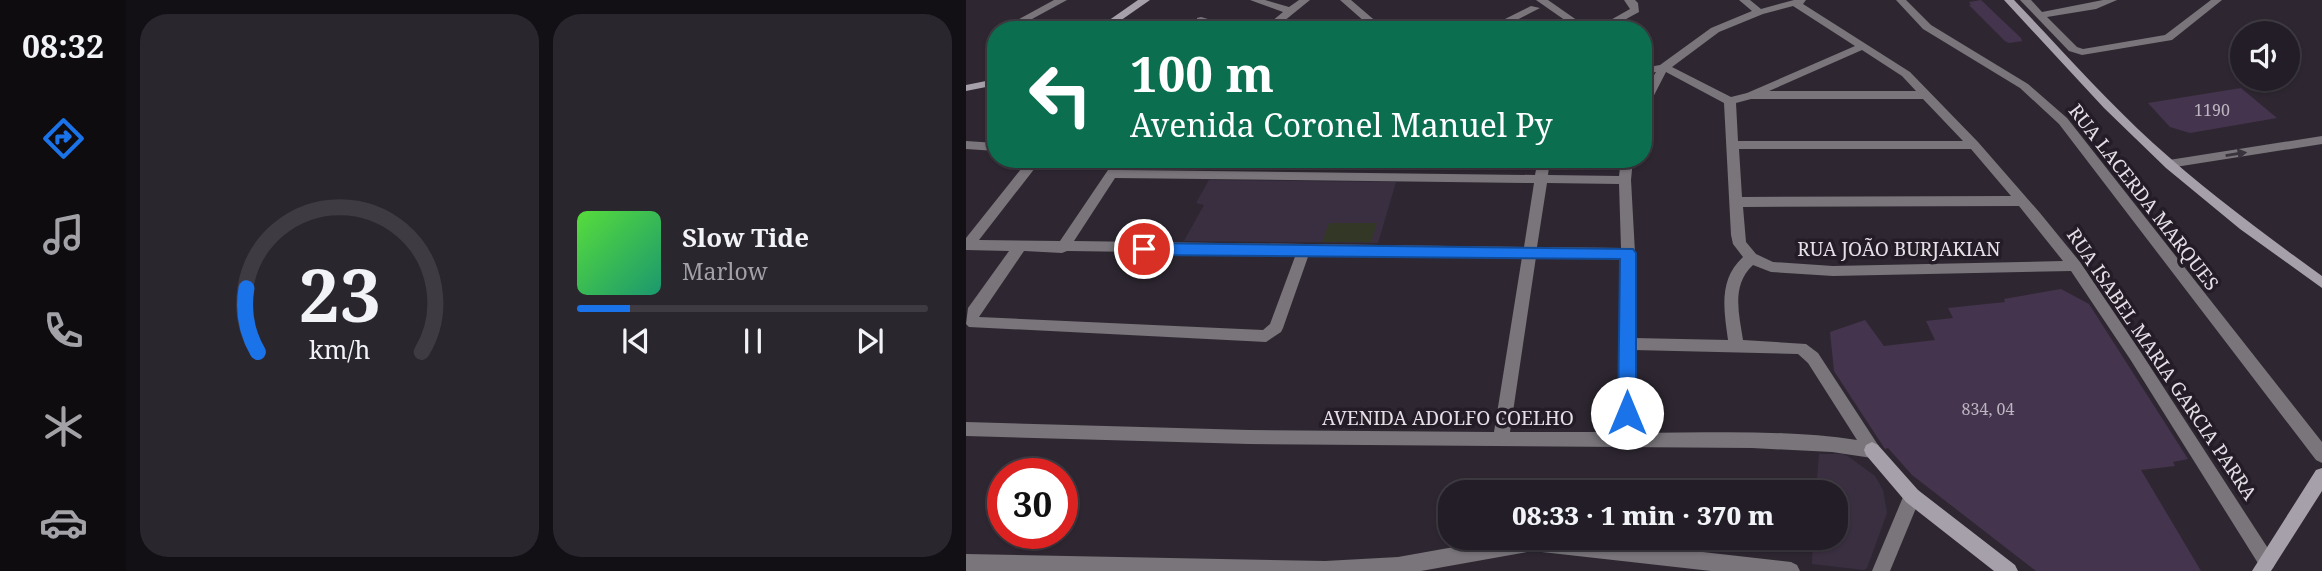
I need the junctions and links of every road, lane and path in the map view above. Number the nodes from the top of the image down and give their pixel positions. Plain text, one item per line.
1 (1062, 0) edge
2 (1146, 0) edge
3 (1255, 0) edge
4 (1305, 0) edge
5 (1345, 0) edge
6 (1629, 0) edge
7 (1901, 0) edge
8 (2009, 0) edge
9 (2025, 0) edge
10 (2112, 0) edge
11 (2217, 0) edge
12 (1801, 2) edge
13 (2093, 3) edge
14 (1538, 4) edge
15 (1751, 4) edge
16 (1290, 11) junction
17 (2039, 15) junction
18 (1201, 20) dead end
19 (1021, 21) edge
20 (1114, 21) edge
21 (1204, 21) edge
22 (1277, 21) edge
23 (1371, 21) edge
24 (1505, 21) edge
25 (1569, 21) edge
26 (1616, 21) edge
27 (1863, 46) junction
28 (1663, 68) junction
29 (1652, 69) edge
30 (987, 84) edge
31 (966, 88) edge
32 (1652, 88) edge
33 (1751, 95) junction
34 (1928, 95) junction
35 (1730, 101) junction
36 (2322, 140) edge
37 (966, 145) edge
38 (1733, 145) junction
39 (1974, 145) junction
40 (987, 146) edge
41 (2169, 164) junction
42 (1029, 168) edge
43 (1115, 168) edge
44 (1151, 168) edge
45 (1543, 168) edge
46 (1626, 168) edge
47 (1541, 179) junction
48 (1625, 180) junction
49 (2021, 201) junction
50 (1736, 202) junction
51 (967, 245) edge
52 (1019, 247) junction
53 (1062, 248) junction
54 (1304, 250) junction
55 (1529, 253) junction
56 (1628, 253) junction
57 (1751, 258) junction
58 (2075, 266) junction
59 (2322, 283) edge
60 (1627, 344) junction
61 (1736, 346) junction
62 (966, 429) edge
63 (1860, 431) junction
64 (1501, 440) junction
65 (1626, 440) junction
66 (1844, 445) junction
67 (1872, 450) junction
68 (2322, 455) edge
69 (2322, 475) edge
70 (1912, 496) junction
71 (966, 564) edge
72 (2264, 567) edge
73 (1791, 571) edge
74 (1881, 571) edge
75 (2009, 571) edge

1 - 19 street
2 - 20 main road
3 - 16 street
4 - 16 street
5 - 23 street
6 - 26 street
7 - 68 street, RUA LACERDA MARQUES
8 - 41 main road
9 - 17 street
10 - 13 street
11 - 17 street
12 - 15 street
12 - 27 street, RUA ISABEL MARIA GARCIA PARRA
13 - 17 street
14 - 24 street
14 - 25 street
15 - 28 street
16 - 22 street
18 - 21 street
27 - 33 street
27 - 34 street, RUA ISABEL MARIA GARCIA PARRA
28 - 29 street
28 - 32 street
28 - 35 street
30 - 31 main road
33 - 34 street
33 - 35 street
34 - 39 street, RUA ISABEL MARIA GARCIA PARRA
35 - 38 street
41 -> 36 street
37 - 40 street
38 - 39 street
38 - 50 street
39 - 49 street, RUA ISABEL MARIA GARCIA PARRA
41 - 59 main road
42 - 51 street
43 - 53 street
44 - 47 street
45 - 47 street
46 - 48 street
47 - 48 street
47 - 55 street
48 - 56 street
49 - 50 street
49 - 58 street, RUA ISABEL MARIA GARCIA PARRA
50 - 57 street
51 - 52 street
52 - 53 street
52 - 54 street
53 - 54 street
54 - 55 street
55 - 56 street
55 - 64 street
56 - 60 street
57 - 58 street, RUA JOÃO BURJAKIAN
57 - 61 street
58 - 72 street, RUA ISABEL MARIA GARCIA PARRA
60 - 61 street
60 - 65 street
61 - 63 street
62 - 64 street, AVENIDA ADOLFO COELHO
63 - 66 street
63 - 67 street
64 - 65 street, AVENIDA ADOLFO COELHO
65 - 66 street, AVENIDA ADOLFO COELHO
66 - 67 street, AVENIDA ADOLFO COELHO
67 - 70 main road
69 - 72 main road
70 - 74 street
70 - 75 main road
71 - 73 street

